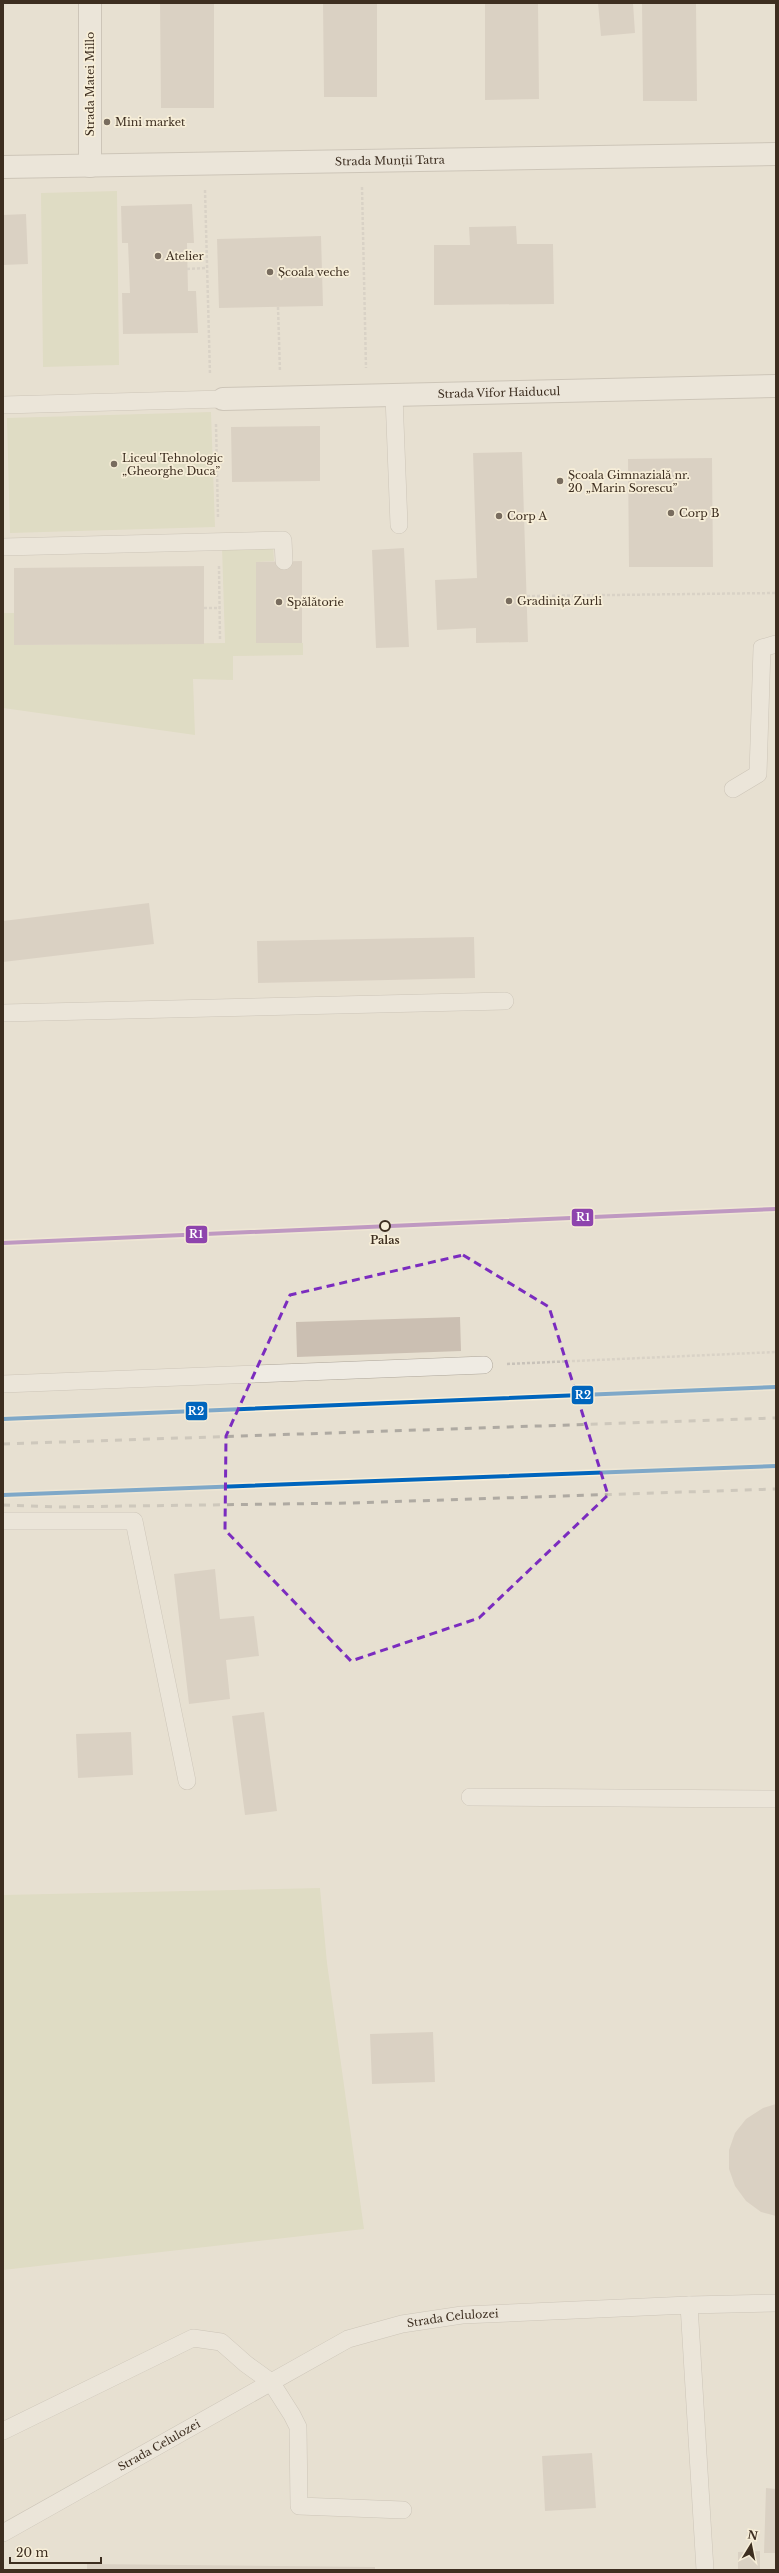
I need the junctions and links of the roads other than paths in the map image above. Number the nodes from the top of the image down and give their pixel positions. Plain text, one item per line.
1 (90, 3) edge
2 (776, 154) edge
3 (90, 166) junction
4 (3, 167) edge
5 (776, 386) edge
6 (394, 396) junction
7 (216, 400) joint
8 (3, 405) edge
9 (399, 525) dead end
10 (3, 546) edge
11 (284, 561) dead end
12 (776, 644) edge
13 (732, 788) dead end
14 (504, 1001) dead end
15 (3, 1013) edge
16 (484, 1365) road end
17 (3, 1384) edge
18 (3, 1521) edge
19 (187, 1781) dead end
20 (470, 1797) dead end
21 (776, 1800) edge
22 (776, 2303) edge
23 (689, 2305) junction
24 (271, 2382) junction
25 (3, 2431) edge
26 (403, 2510) dead end
27 (3, 2533) edge
28 (704, 2570) edge

1 - 3 street, Strada Matei Millo
2 - 3 street, Strada Munții Tatra
3 - 4 street, Strada Munții Tatra
5 - 6 street, Strada Vifor Haiducul
6 - 7 street, Strada Vifor Haiducul
6 - 9 lane
7 - 8 lane
10 - 11 lane
12 - 13 lane
14 - 15 lane
16 - 17 lane
18 - 19 lane
20 - 21 lane
22 - 23 lane, Strada Celulozei
23 - 24 lane, Strada Celulozei
23 - 28 lane
24 - 25 lane
24 - 26 lane
24 - 27 lane, Strada Celulozei

